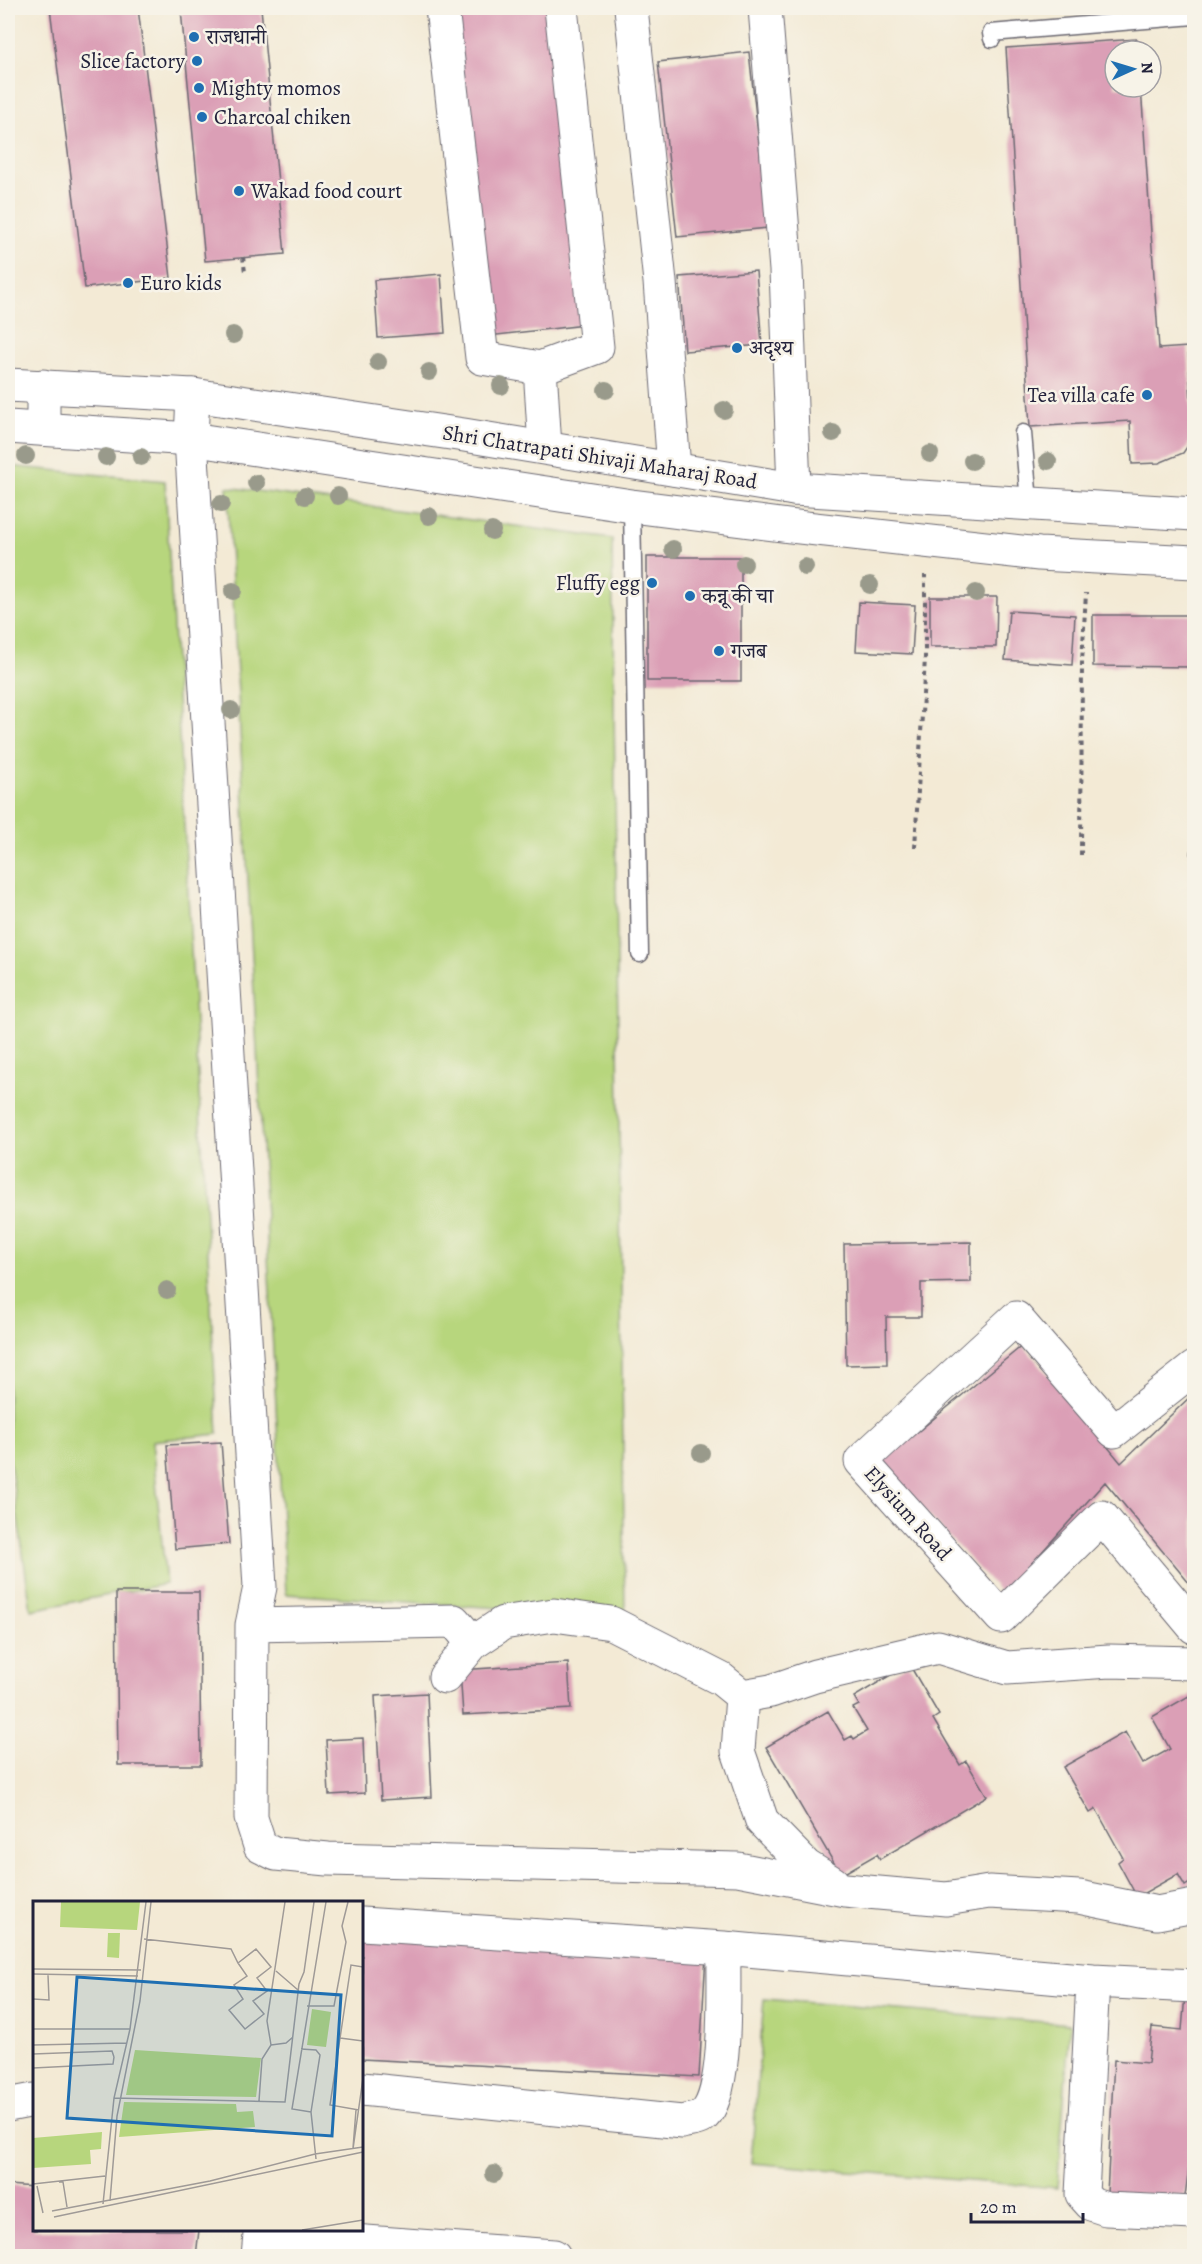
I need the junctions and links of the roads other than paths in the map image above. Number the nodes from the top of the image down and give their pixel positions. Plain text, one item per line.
1 (442, 8) edge
2 (561, 8) edge
3 (632, 8) edge
4 (765, 8) edge
5 (1194, 16) edge
6 (992, 39) dead end
7 (540, 369) junction
8 (8, 385) edge
9 (43, 386) junction
10 (193, 395) junction
11 (8, 427) edge
12 (43, 429) junction
13 (1023, 433) dead end
14 (191, 439) junction
15 (545, 447) junction
16 (674, 469) junction
17 (799, 489) junction
18 (1029, 502) junction
19 (632, 506) junction
20 (1194, 514) edge
21 (800, 527) junction
22 (1194, 562) edge
23 (640, 954) dead end
24 (1194, 1368) edge
25 (252, 1625) junction
26 (1194, 1627) edge
27 (473, 1643) junction
28 (1194, 1663) edge
29 (445, 1677) dead end
30 (742, 1696) junction
31 (845, 1890) junction
32 (1194, 1906) edge
33 (363, 1924) edge
34 (724, 1948) junction
35 (1093, 1982) junction
36 (1194, 1986) edge
37 (363, 2089) edge
38 (33, 2100) edge
39 (8, 2105) edge
40 (1194, 2213) edge
41 (258, 2256) edge
42 (554, 2256) edge

1 - 7 street
2 - 7 street
3 - 16 street
4 - 17 street
5 - 6 lane
7 - 15 street
8 - 9 street, Shri Chatrapati Shivaji Maharaj Road
9 - 10 street, Shri Chatrapati Shivaji Maharaj Road
9 - 12 street
10 - 14 street
10 - 15 street, Shri Chatrapati Shivaji Maharaj Road
11 - 12 street, Shri Chatrapati Shivaji Maharaj Road
12 - 14 street, Shri Chatrapati Shivaji Maharaj Road
13 - 18 lane
14 - 19 street, Shri Chatrapati Shivaji Maharaj Road
14 - 25 street
15 - 16 street, Shri Chatrapati Shivaji Maharaj Road
16 - 17 street, Shri Chatrapati Shivaji Maharaj Road
17 - 18 street, Shri Chatrapati Shivaji Maharaj Road
17 - 21 street
18 - 20 street, Shri Chatrapati Shivaji Maharaj Road
19 - 21 street, Shri Chatrapati Shivaji Maharaj Road
19 - 23 lane
21 - 22 street, Shri Chatrapati Shivaji Maharaj Road
24 - 26 street, Elysium Road
25 - 27 street
25 - 31 street
27 - 29 street
27 - 30 street
28 - 30 street
30 - 31 street
31 - 32 street
33 - 34 street
34 - 35 street
34 - 37 street
35 - 36 street
35 - 40 street
38 - 39 street
41 - 42 street

